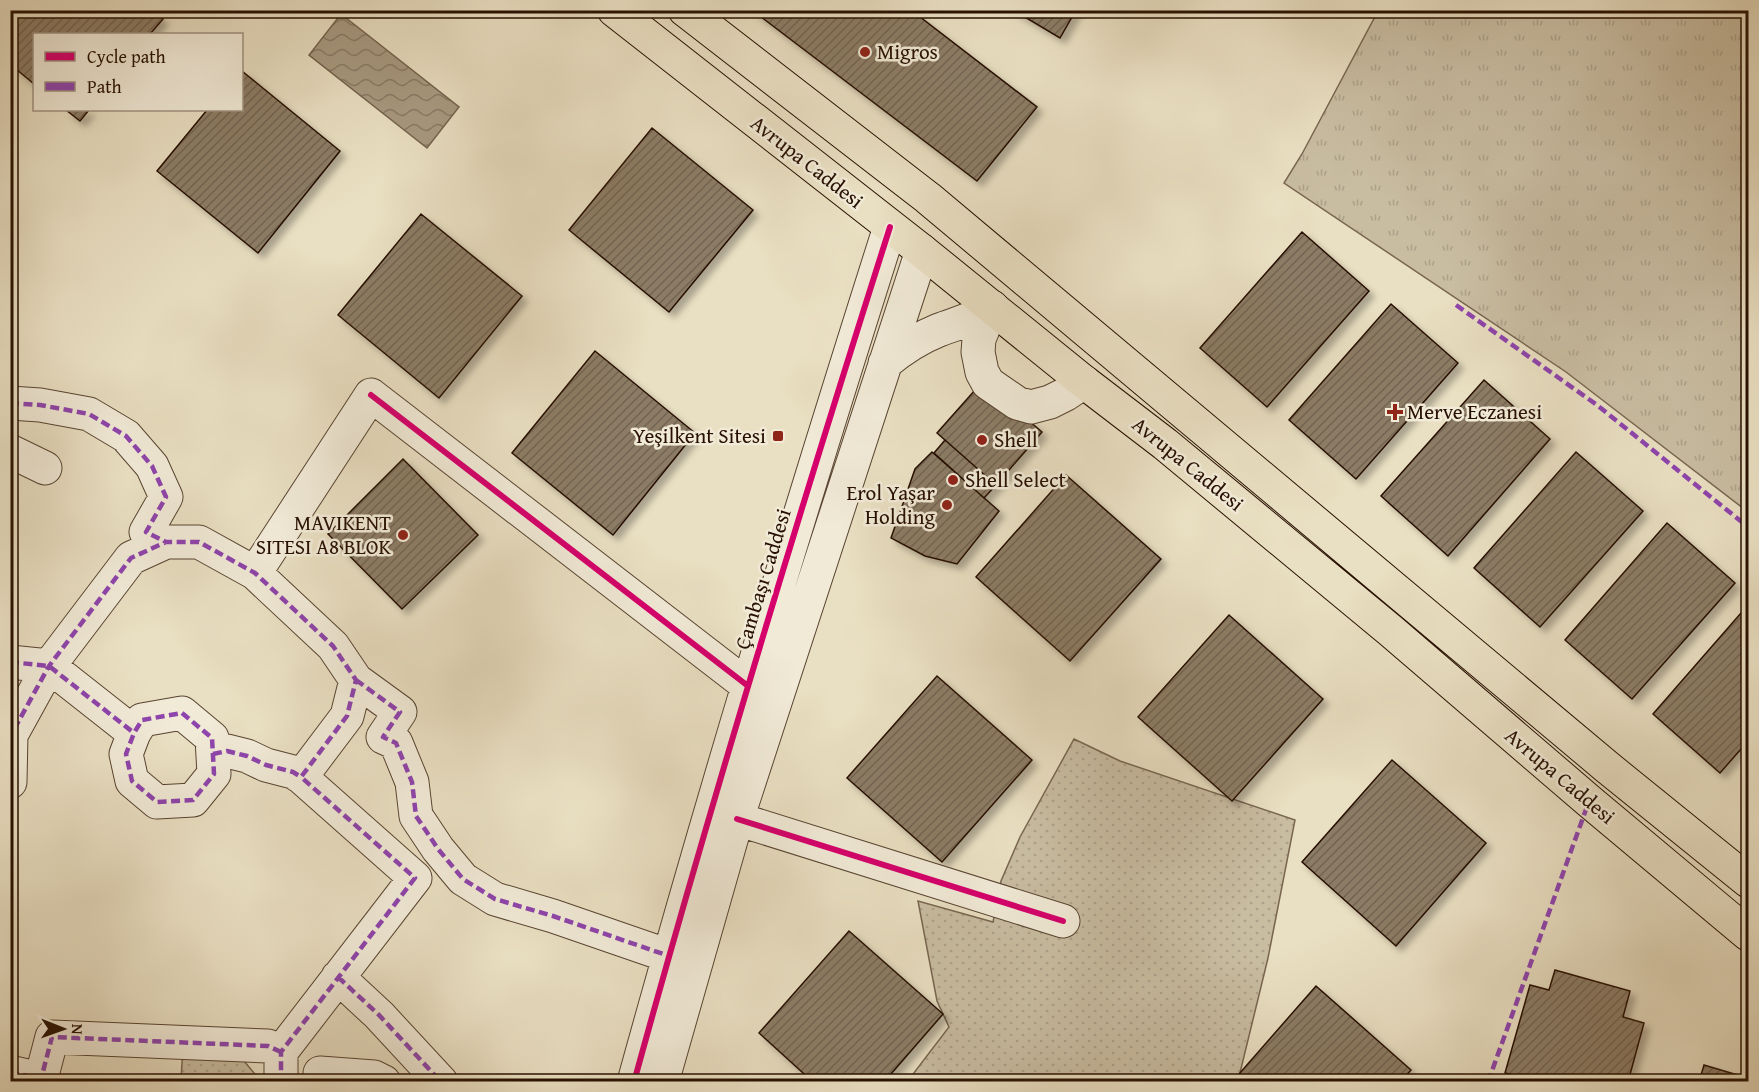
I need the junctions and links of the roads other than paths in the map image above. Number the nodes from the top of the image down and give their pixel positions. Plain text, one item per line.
1 (614, 10) edge
2 (685, 10) edge
3 (928, 198) junction
4 (890, 227) junction
5 (922, 251) junction
6 (992, 307) junction
7 (885, 363) junction
8 (1084, 382) junction
9 (10, 403) edge
10 (10, 451) edge
11 (45, 468) dead end
12 (166, 542) junction
13 (255, 573) junction
14 (10, 662) edge
15 (49, 666) junction
16 (356, 680) junction
17 (748, 686) junction
18 (134, 733) junction
19 (213, 754) junction
20 (301, 777) junction
21 (10, 782) edge
22 (737, 819) junction
23 (1749, 881) edge
24 (1063, 921) dead end
25 (1749, 933) edge
26 (669, 956) junction
27 (338, 977) junction
28 (281, 1067) edge
29 (10, 1072) edge
30 (320, 1073) dead end
31 (384, 1082) edge
32 (441, 1082) edge
33 (634, 1082) edge
34 (662, 1082) edge

1 - 4 main road, Avrupa Caddesi
2 - 3 main road, Avrupa Caddesi
3 - 4 main road
3 - 5 main road
3 - 23 main road, Avrupa Caddesi
4 - 5 main road, Avrupa Caddesi
4 - 17 street, Çambaşı Caddesi
5 - 6 main road, Avrupa Caddesi
5 - 7 street
6 - 7 street
6 - 8 main road, Avrupa Caddesi
6 - 8 street
7 - 22 street
8 - 25 main road, Avrupa Caddesi
9 - 12 street
10 - 11 street
12 - 13 street
12 - 15 street
13 - 16 street
13 - 17 street
14 - 15 street
15 - 18 street
15 - 21 street
16 - 20 street
16 - 26 street
17 - 26 street, Çambaşı Caddesi
18 - 19 street
18 - 19 street
19 - 20 street
20 - 27 street
22 - 24 street
22 - 34 street
26 - 33 street, Çambaşı Caddesi
27 - 28 street
27 - 32 street
28 - 29 street
30 - 31 street

